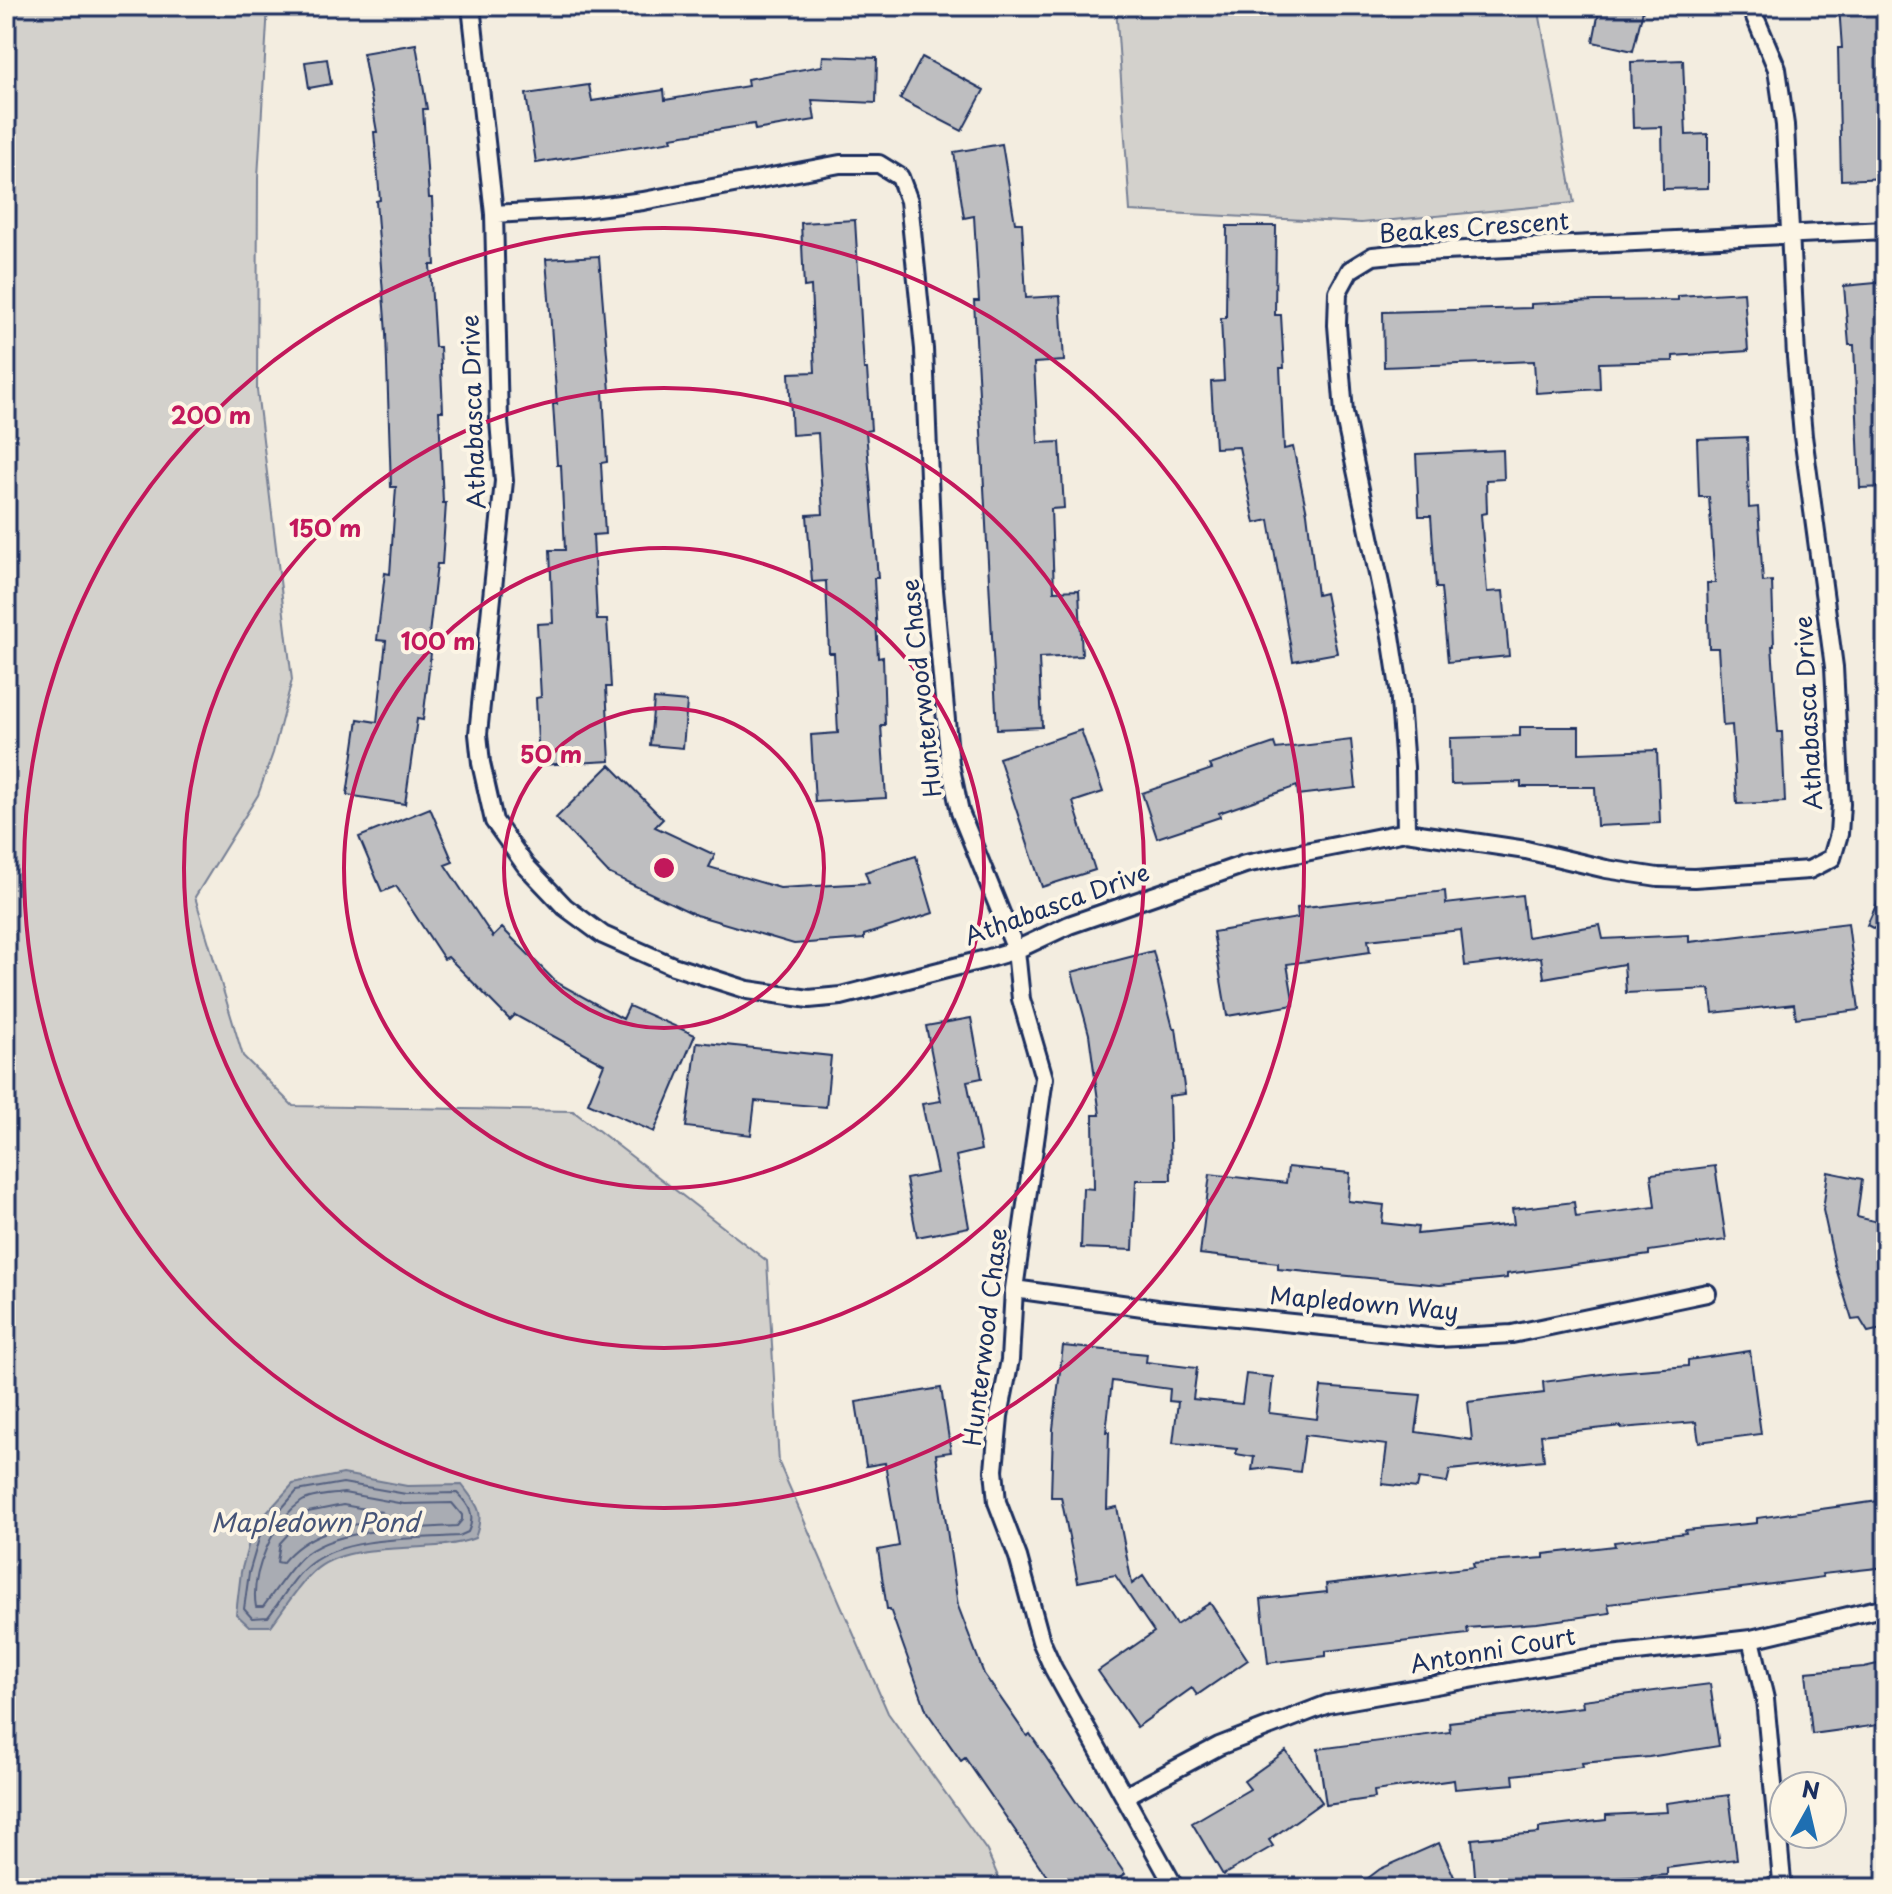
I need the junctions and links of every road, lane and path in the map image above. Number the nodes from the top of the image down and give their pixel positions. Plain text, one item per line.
1 (471, 6) edge
2 (1755, 17) dead end
3 (494, 214) junction
4 (1886, 230) edge
5 (1792, 235) junction
6 (1406, 832) junction
7 (1016, 950) junction
8 (1014, 1289) junction
9 (1707, 1293) dead end
10 (1886, 1607) edge
11 (1751, 1639) junction
12 (1125, 1796) junction
13 (1175, 1888) edge
14 (1770, 1888) edge

1 - 3 street, Athabasca Drive
2 - 5 street
3 - 7 street, Athabasca Drive
3 - 7 street, Hunterwood Chase
4 - 5 street, Beakes Crescent
5 - 6 street, Beakes Crescent
5 - 6 street, Athabasca Drive
6 - 7 street, Athabasca Drive
7 - 8 street, Hunterwood Chase
8 - 9 street, Mapledown Way
8 - 12 street, Hunterwood Chase
10 - 11 street, Antonni Court
11 - 12 street, Antonni Court
11 - 14 street
12 - 13 street, Hunterwood Chase

